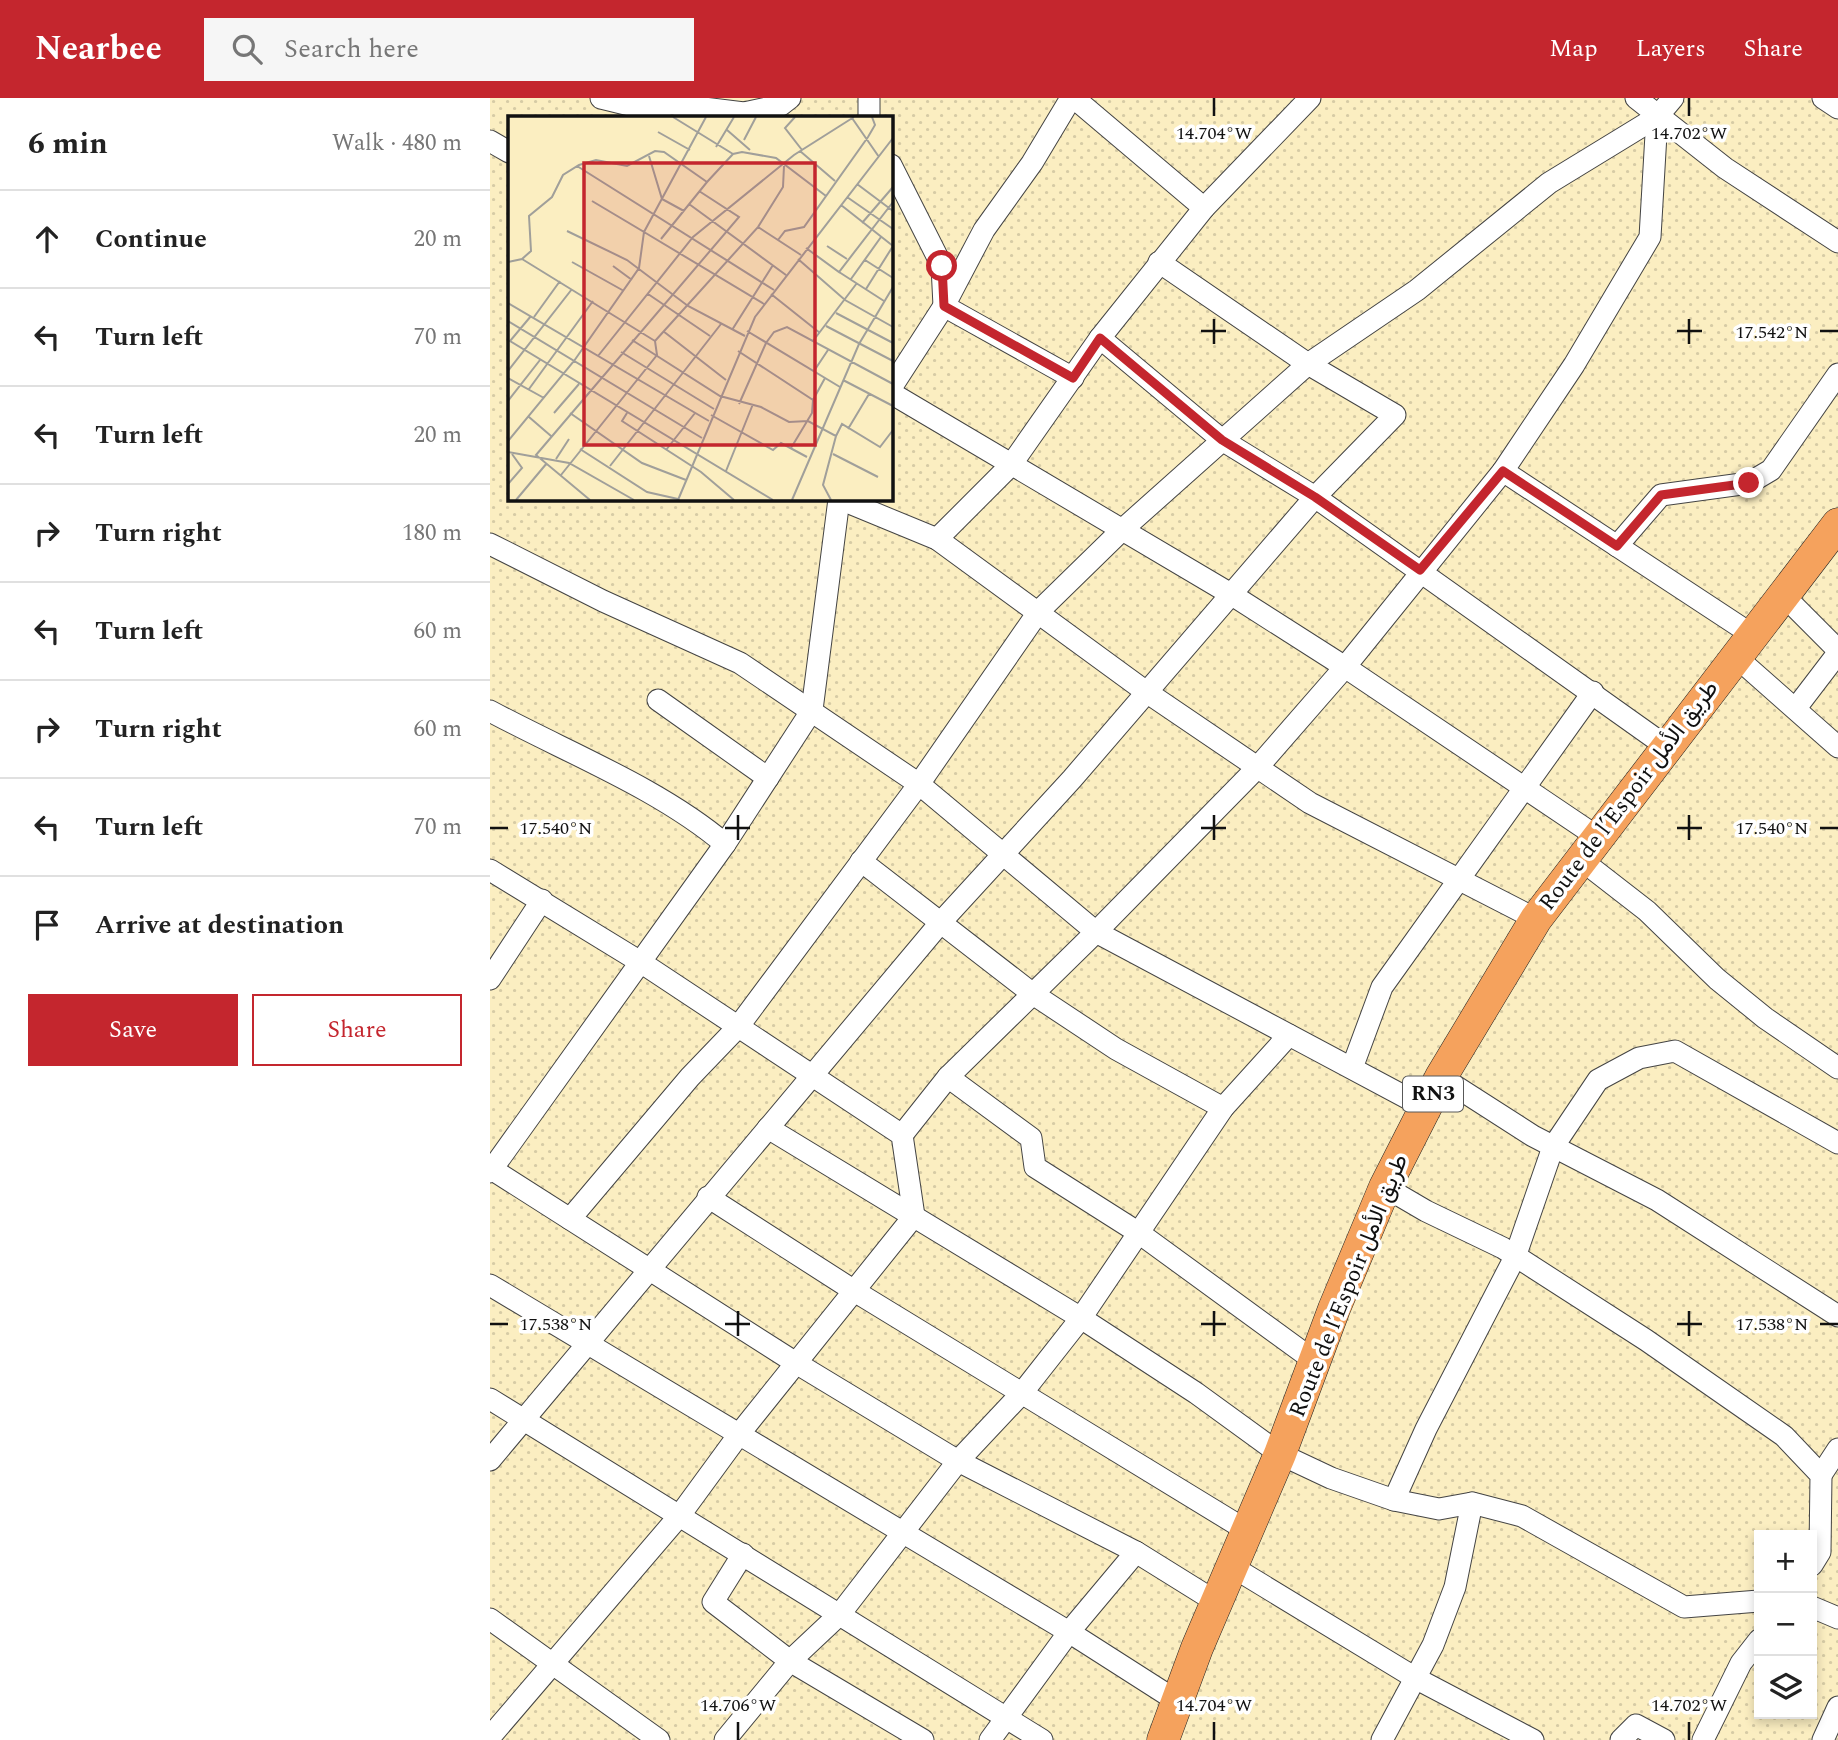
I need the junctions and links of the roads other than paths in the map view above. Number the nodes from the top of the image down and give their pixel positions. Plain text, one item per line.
1 (601, 98) edge
2 (790, 98) edge
3 (869, 98) edge
4 (1072, 98) edge
5 (1310, 98) edge
6 (1636, 98) edge
7 (1673, 98) edge
8 (1823, 98) edge
9 (1838, 108) edge
10 (869, 116) edge
11 (1657, 117) junction
12 (490, 141) edge
13 (508, 151) edge
14 (892, 167) edge
15 (1204, 208) junction
16 (1838, 242) edge
17 (1159, 262) junction
18 (944, 306) junction
19 (1100, 338) junction
20 (1308, 364) junction
21 (1838, 374) edge
22 (1073, 378) junction
23 (892, 389) edge
24 (892, 392) edge
25 (1222, 440) junction
26 (1011, 465) junction
27 (1503, 471) junction
28 (1315, 497) junction
29 (839, 500) edge
30 (841, 500) edge
31 (1838, 524) edge
32 (1123, 529) junction
33 (937, 539) junction
34 (490, 544) edge
35 (1617, 546) junction
36 (1420, 570) junction
37 (1228, 593) junction
38 (1783, 594) junction
39 (1039, 611) junction
40 (1743, 645) junction
41 (1838, 652) edge
42 (1345, 667) junction
43 (1145, 691) junction
44 (1593, 692) junction
45 (658, 700) dead end
46 (1796, 708) junction
47 (812, 710) junction
48 (490, 711) edge
49 (1667, 747) junction
50 (1838, 747) edge
51 (1257, 768) junction
52 (768, 778) junction
53 (919, 784) junction
54 (1524, 787) junction
55 (725, 844) junction
56 (1588, 848) junction
57 (1003, 855) junction
58 (861, 860) junction
59 (490, 870) edge
60 (1460, 878) junction
61 (542, 900) junction
62 (1536, 919) junction
63 (941, 922) junction
64 (1097, 932) junction
65 (642, 963) junction
66 (490, 979) edge
67 (1033, 994) junction
68 (738, 1027) junction
69 (1289, 1035) junction
70 (1352, 1068) junction
71 (1838, 1068) edge
72 (812, 1075) junction
73 (948, 1077) junction
74 (1441, 1077) junction
75 (1223, 1108) junction
76 (1426, 1108) junction
77 (768, 1128) junction
78 (1834, 1132) edge
79 (902, 1135) junction
80 (1553, 1147) junction
81 (491, 1170) edge
82 (1385, 1187) junction
83 (708, 1197) junction
84 (914, 1216) junction
85 (570, 1219) junction
86 (1139, 1233) junction
87 (1515, 1257) junction
88 (647, 1269) junction
89 (490, 1285) edge
90 (856, 1292) junction
91 (1836, 1310) edge
92 (1081, 1318) junction
93 (588, 1343) junction
94 (1316, 1362) junction
95 (796, 1363) junction
96 (1021, 1392) junction
97 (490, 1399) edge
98 (524, 1420) junction
99 (740, 1433) junction
100 (1838, 1450) edge
101 (1280, 1454) junction
102 (490, 1460) edge
103 (958, 1461) junction
104 (1821, 1475) junction
105 (1394, 1500) junction
106 (1472, 1503) junction
107 (680, 1515) junction
108 (1246, 1530) junction
109 (904, 1532) junction
110 (1136, 1552) junction
111 (743, 1554) junction
112 (1817, 1557) edge
113 (1231, 1566) junction
114 (1754, 1601) edge
115 (1218, 1603) junction
116 (1817, 1609) edge
117 (840, 1614) junction
118 (1838, 1618) edge
119 (490, 1619) edge
120 (1069, 1632) junction
121 (1754, 1646) edge
122 (790, 1661) junction
123 (555, 1663) junction
124 (1416, 1679) junction
125 (1177, 1701) junction
126 (1838, 1707) edge
127 (1008, 1718) junction
128 (490, 1737) edge
129 (659, 1740) edge
130 (725, 1740) edge
131 (923, 1740) edge
132 (990, 1740) edge
133 (1042, 1740) edge
134 (1163, 1740) edge
135 (1382, 1740) edge
136 (1533, 1740) edge
137 (1621, 1740) edge
138 (1664, 1740) edge
139 (1703, 1740) edge
140 (1823, 1740) edge

1 - 2 street
3 - 10 street
4 - 15 street
4 - 18 street
5 - 15 street
6 - 11 street
7 - 11 street
8 - 9 street
11 - 16 street
11 - 20 street
11 - 27 street
12 - 13 street
14 - 18 street
15 - 17 street
17 - 19 street
17 - 20 street
18 - 22 street
18 - 23 street
19 - 22 street
19 - 25 street
20 - 25 street
20 - 28 street
21 - 35 street
22 - 26 street
24 - 26 street
25 - 28 street
25 - 32 street
26 - 32 street
26 - 33 street
27 - 35 street
27 - 36 street
28 - 36 street
28 - 37 street
29 - 47 street
30 - 33 street
31 - 38 highway, Route de l’Espoir طريق الأمل / RN3
32 - 37 street
32 - 39 street
33 - 39 street
34 - 47 street
35 - 40 street
36 - 42 street
36 - 44 street
37 - 42 street
37 - 43 street
38 - 40 highway, Route de l’Espoir طريق الأمل / RN3
38 - 41 street
39 - 43 street
39 - 53 street
40 - 46 street
40 - 49 highway, Route de l’Espoir طريق الأمل / RN3
41 - 46 street
42 - 51 street
42 - 54 street
43 - 51 street
43 - 57 street
44 - 49 street
44 - 54 street
45 - 52 street
46 - 50 street
47 - 52 street
47 - 53 street
48 - 55 street
49 - 56 highway, Route de l’Espoir طريق الأمل / RN3
51 - 60 street
51 - 64 street
52 - 55 street
53 - 57 street
53 - 58 street
54 - 56 street
54 - 60 street
55 - 65 street
56 - 62 highway, Route de l’Espoir طريق الأمل / RN3
56 - 71 street
57 - 63 street
57 - 64 street
58 - 63 street
58 - 68 street
59 - 61 street
60 - 62 street
60 - 70 street
61 - 65 street
61 - 66 street
62 - 74 highway, Route de l’Espoir طريق الأمل / RN3
63 - 67 street
63 - 72 street
64 - 67 street
64 - 69 street
65 - 68 street
65 - 81 street
67 - 73 street
67 - 75 street
68 - 72 street
68 - 85 street
69 - 70 street
69 - 75 street
70 - 76 street
72 - 77 street
72 - 79 street
73 - 79 street
73 - 86 street
74 - 76 highway, Route de l’Espoir طريق الأمل / RN3
74 - 80 street
75 - 86 street
76 - 82 highway, Route de l’Espoir طريق الأمل / RN3
77 - 83 street
77 - 84 street
78 - 80 street
79 - 84 street
80 - 87 street
80 - 91 street
81 - 85 street
82 - 87 street
82 - 94 highway, Route de l’Espoir طريق الأمل / RN3
83 - 88 street
83 - 90 street
84 - 90 street
84 - 92 street
85 - 88 street
86 - 92 street
86 - 94 street
87 - 104 street
87 - 105 street
88 - 93 street
88 - 95 street
89 - 93 street
90 - 95 street
90 - 96 street
92 - 96 street
92 - 101 street
93 - 98 street
93 - 99 street
94 - 101 highway, Route de l’Espoir طريق الأمل / RN3
95 - 99 street
95 - 103 street
96 - 103 street
96 - 108 street
97 - 98 street
98 - 102 street
98 - 107 street
99 - 107 street
99 - 109 street
100 - 104 street
101 - 105 street
101 - 108 highway, Route de l’Espoir طريق الأمل / RN3
103 - 109 street
103 - 110 street
104 - 112 street
105 - 106 street
106 - 114 street
106 - 124 street
107 - 111 street
107 - 123 street
108 - 113 highway, Route de l’Espoir طريق الأمل / RN3
109 - 117 street
109 - 120 street
110 - 115 street
110 - 120 street
111 - 117 street
111 - 122 street
113 - 115 highway, Route de l’Espoir طريق الأمل / RN3
113 - 124 street
115 - 125 highway, Route de l’Espoir طريق الأمل / RN3
116 - 118 street
117 - 122 street
117 - 127 street
119 - 123 street
120 - 125 street
120 - 127 street
121 - 139 street
122 - 130 street
122 - 131 street
123 - 128 street
123 - 129 street
124 - 135 street
124 - 136 street
125 - 134 highway, Route de l’Espoir طريق الأمل / RN3
126 - 140 street
127 - 132 street
127 - 133 street
137 - 138 street

